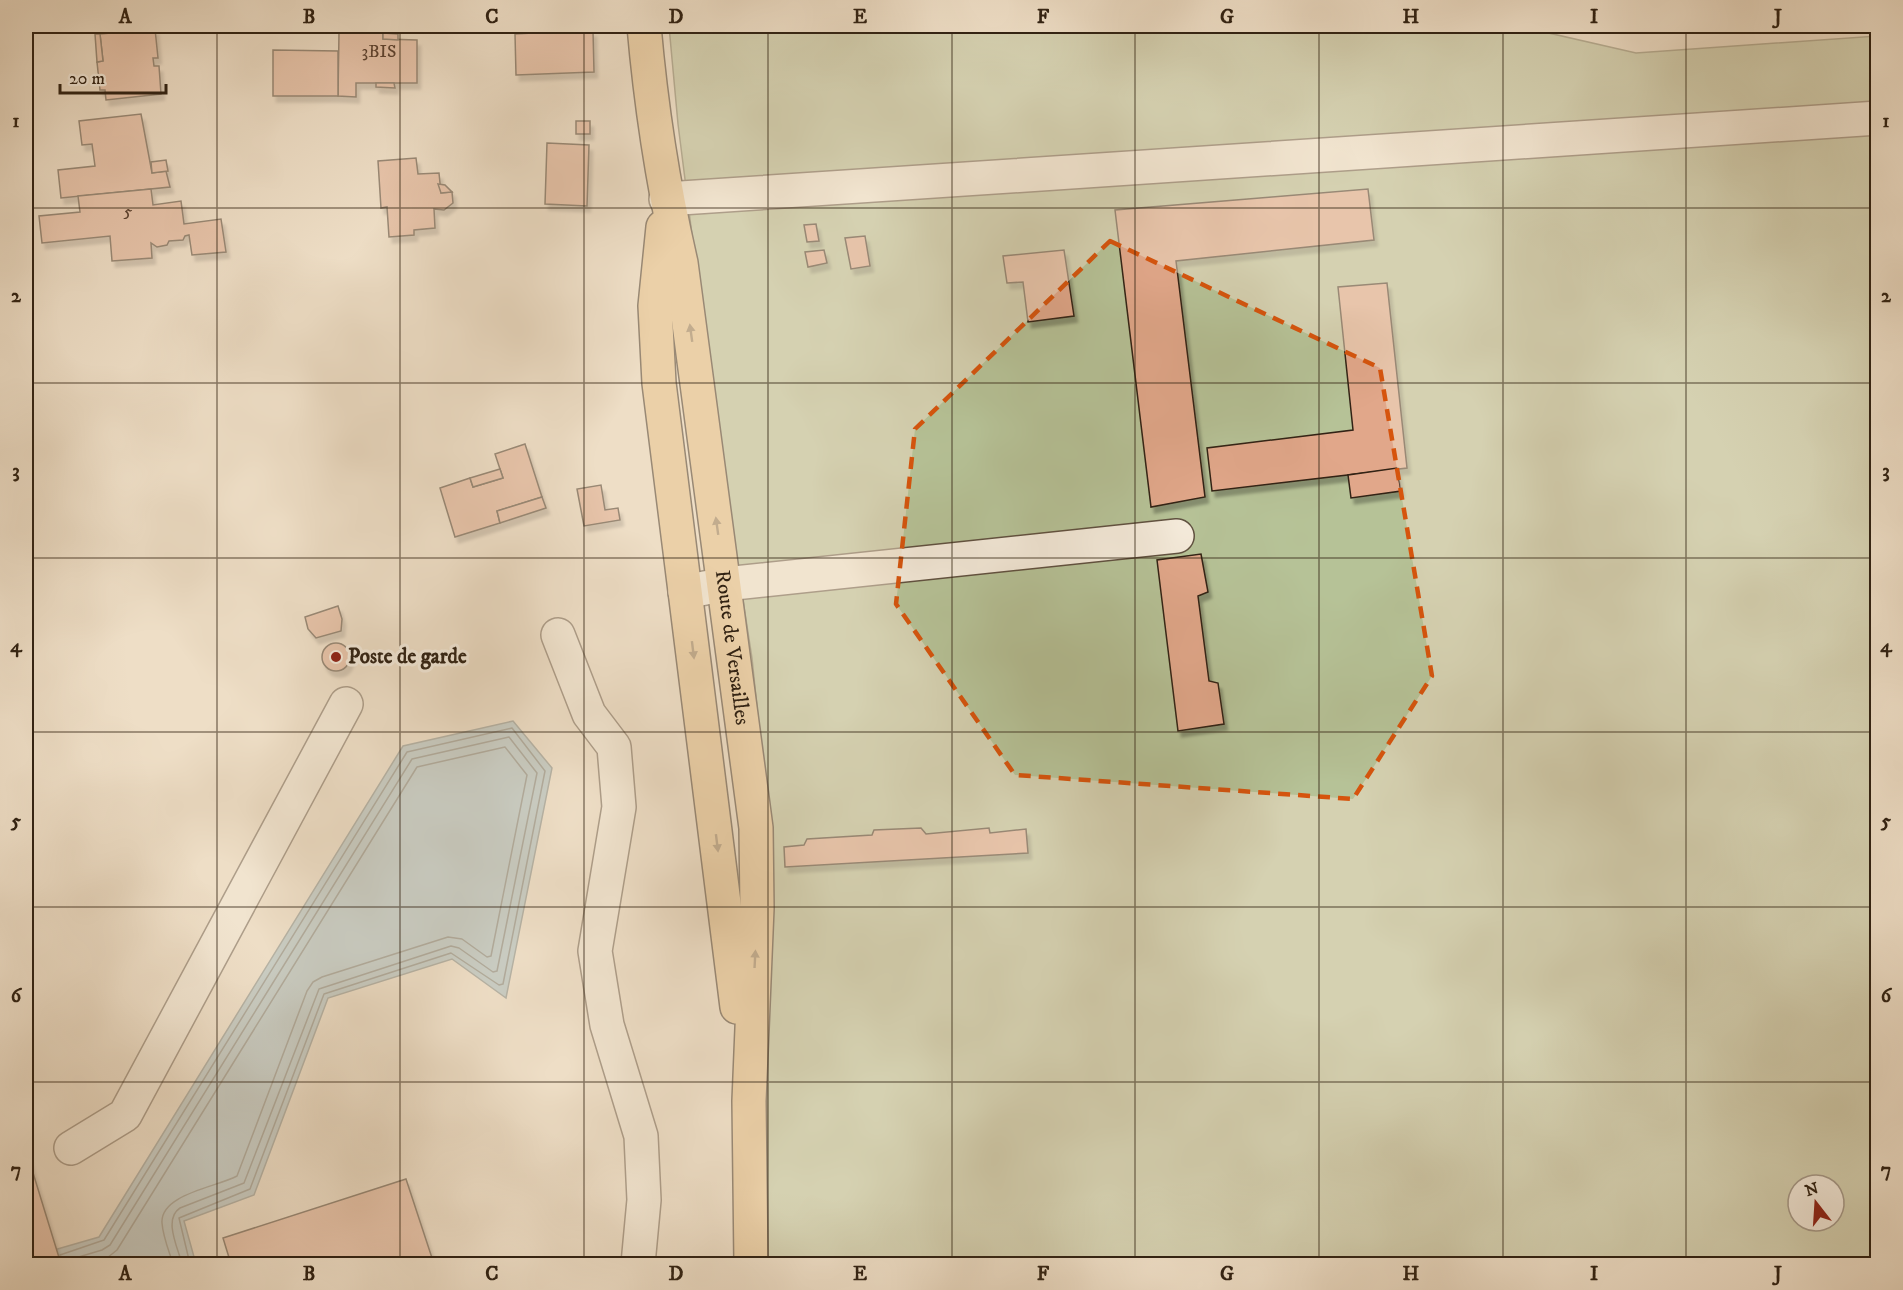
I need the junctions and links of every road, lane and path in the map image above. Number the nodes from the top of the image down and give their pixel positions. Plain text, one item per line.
1 (644, 26) edge
2 (1878, 118) edge
3 (666, 199) junction
4 (1177, 536) dead end
5 (725, 584) junction
6 (685, 592) junction
7 (558, 634) dead end
8 (346, 704) dead end
9 (749, 1101) junction
10 (71, 1148) dead end
11 (638, 1264) edge
12 (751, 1264) edge

1 - 3 main road, Route de Versailles
2 - 3 street
5 -> 3 main road, Route de Versailles
3 - 6 main road, Route de Versailles
4 - 5 street
5 - 6 street
9 -> 5 main road, Route de Versailles
6 -> 9 main road, Route de Versailles
7 - 11 street
8 - 10 street
9 - 12 main road, Route de Versailles

